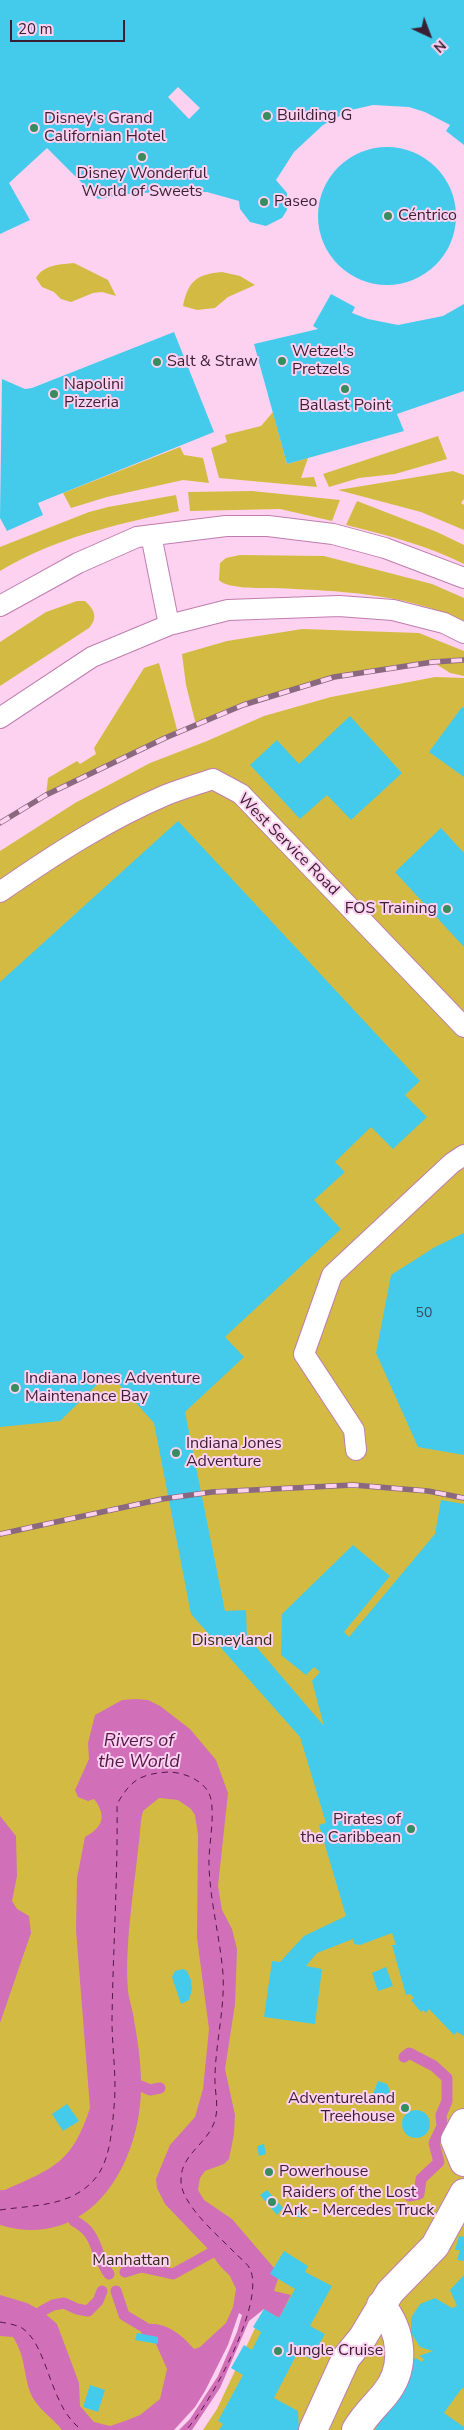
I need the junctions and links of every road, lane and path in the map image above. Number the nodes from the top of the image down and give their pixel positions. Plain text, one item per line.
1 (151, 535) junction
2 (464, 578) edge
3 (0, 606) edge
4 (169, 625) junction
5 (464, 633) edge
6 (0, 718) edge
7 (0, 892) edge
8 (464, 1026) edge
9 (464, 1155) edge
10 (356, 1450) dead end
11 (464, 2123) edge
12 (464, 2162) edge
13 (464, 2193) edge
14 (381, 2305) junction
15 (322, 2427) edge
16 (356, 2430) edge

1 - 2 lane
1 - 3 lane
1 - 4 lane
4 - 5 lane
4 - 6 lane
7 - 8 lane, West Service Road
9 - 10 lane
11 - 12 street
13 - 14 street
14 - 15 street
14 - 16 street

